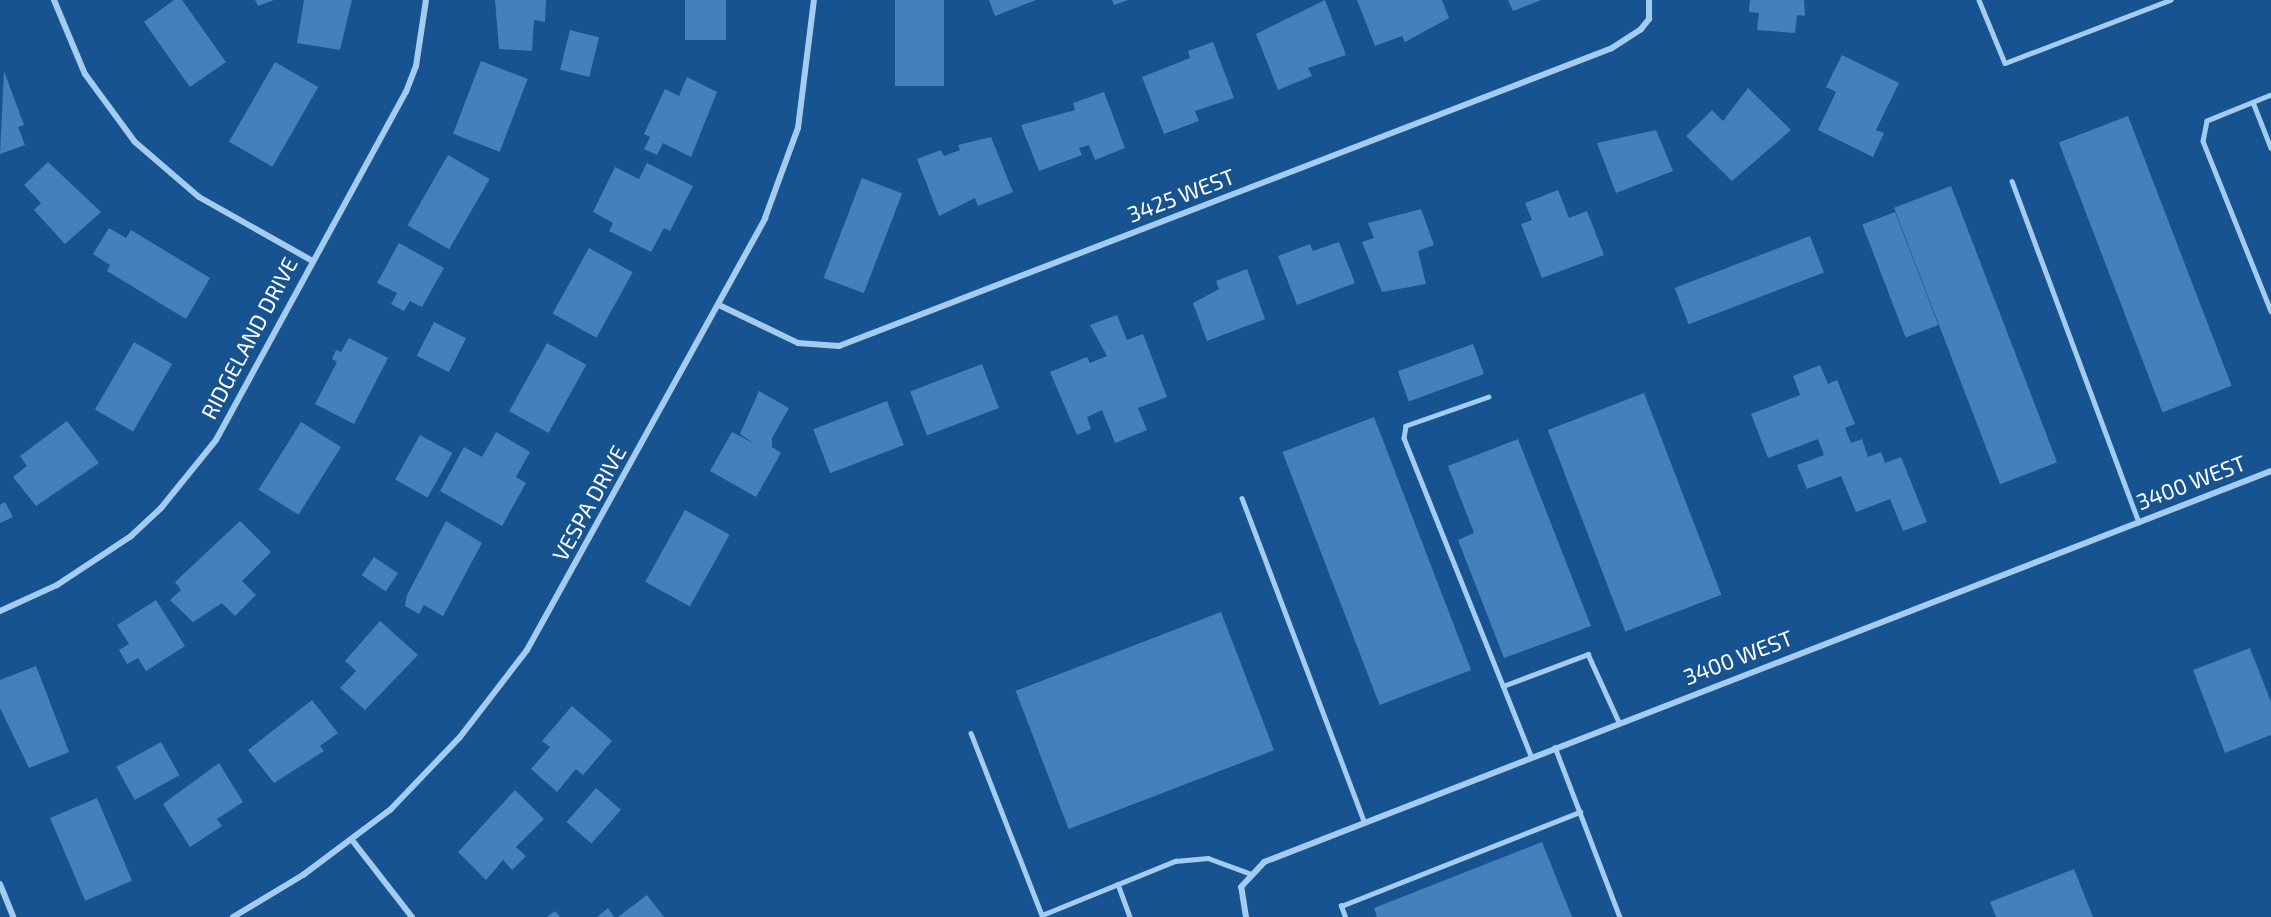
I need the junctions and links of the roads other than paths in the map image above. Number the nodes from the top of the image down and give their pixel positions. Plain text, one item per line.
1 (54, 0) edge
2 (426, 0) edge
3 (814, 0) edge
4 (1649, 0) edge
5 (1979, 0) edge
6 (2170, 0) edge
7 (2271, 95) edge
8 (2253, 102) junction
9 (2271, 148) edge
10 (2012, 181) dead end
11 (311, 260) junction
12 (719, 305) junction
13 (2271, 311) edge
14 (1489, 397) dead end
15 (2271, 471) edge
16 (1242, 498) dead end
17 (2139, 522) junction
18 (0, 611) edge
19 (1503, 686) junction
20 (1619, 722) junction
21 (971, 733) dead end
22 (1555, 747) junction
23 (1531, 756) junction
24 (1580, 812) junction
25 (1364, 821) junction
26 (352, 840) junction
27 (1249, 873) junction
28 (0, 884) edge
29 (1118, 884) junction
30 (13, 917) edge
31 (233, 917) edge
32 (412, 917) edge
33 (1130, 917) edge
34 (1246, 917) edge
35 (1345, 917) edge
36 (1620, 917) edge

1 - 11 street
2 - 11 street, RIDGELAND DRIVE
3 - 12 street, VESPA DRIVE
4 - 12 street, 3425 WEST
5 - 6 lane
7 - 8 lane
8 - 9 lane
8 - 13 lane
10 - 17 lane
11 - 18 street, RIDGELAND DRIVE
12 - 26 street, VESPA DRIVE
14 - 19 lane
15 - 17 street, 3400 WEST
16 - 25 lane
17 - 20 street, 3400 WEST
19 - 20 lane
19 - 23 lane
20 - 22 street, 3400 WEST
21 - 29 lane
22 - 23 street, 3400 WEST
22 - 24 lane
23 - 25 street, 3400 WEST
24 - 35 lane
24 - 36 lane
25 - 27 street, 3400 WEST
26 - 31 street, VESPA DRIVE
26 - 32 street
27 - 29 lane
27 - 34 street
28 - 30 street
29 - 33 lane

